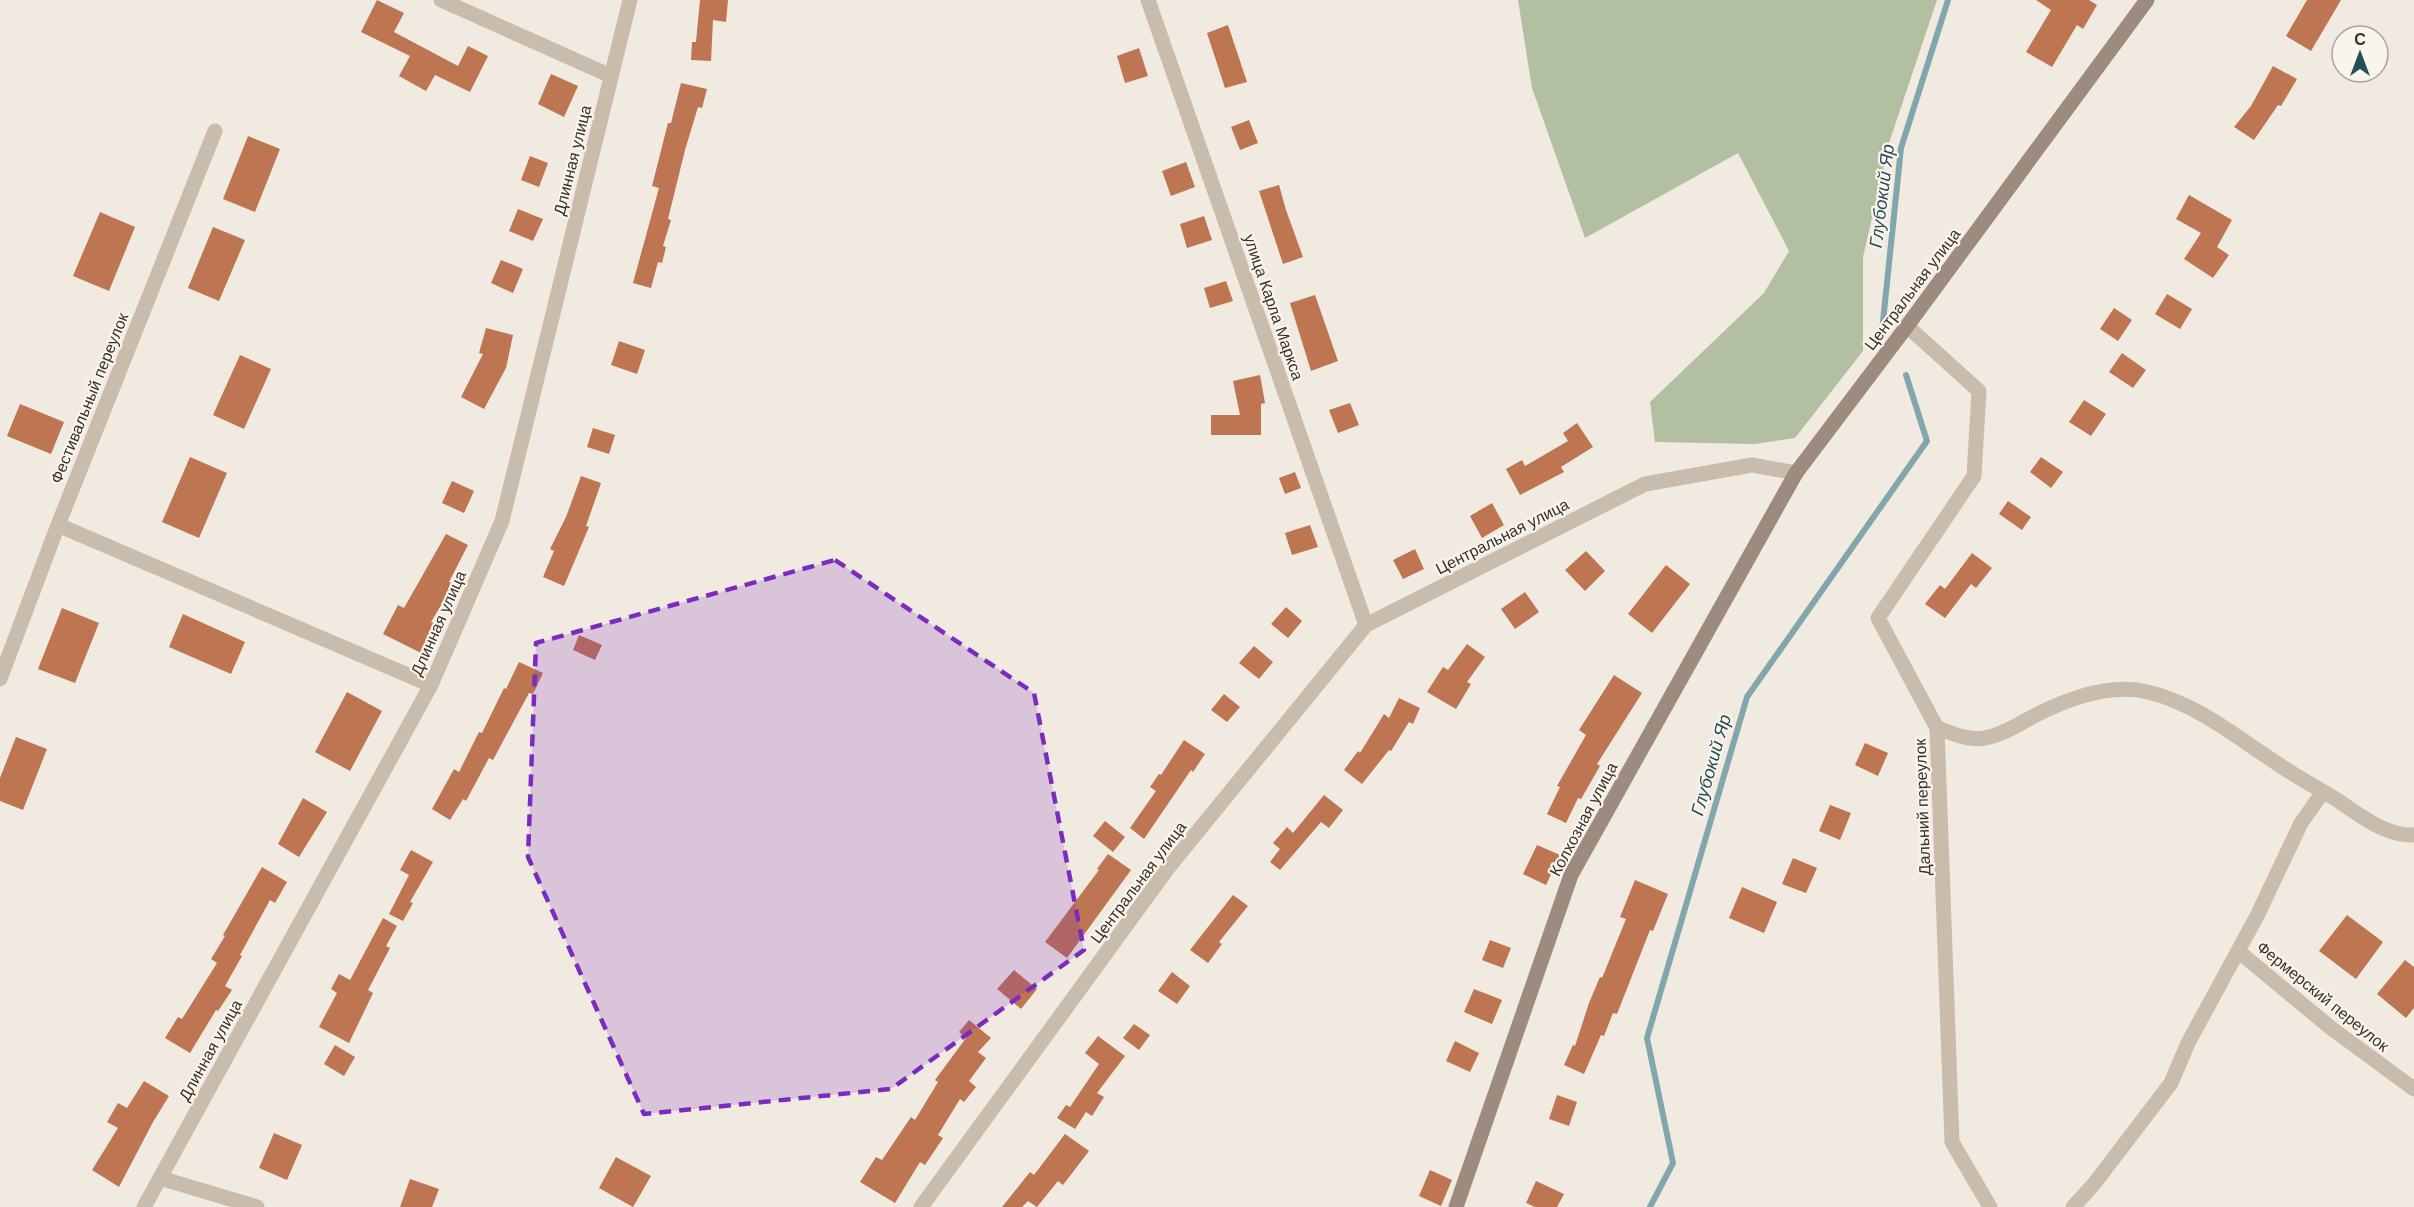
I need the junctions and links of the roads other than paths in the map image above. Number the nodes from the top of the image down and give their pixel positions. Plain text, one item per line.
1 (441, 0) edge
2 (630, 0) edge
3 (1148, 0) edge
4 (2147, 0) edge
5 (611, 76) junction
6 (215, 131) dead end
7 (1907, 327) junction
8 (1796, 473) junction
9 (58, 525) junction
10 (1366, 626) junction
11 (0, 679) edge
12 (431, 685) junction
13 (1937, 728) junction
14 (2323, 792) junction
15 (2414, 835) edge
16 (2238, 951) junction
17 (2414, 1089) edge
18 (160, 1178) junction
19 (144, 1207) edge
20 (258, 1207) edge
21 (921, 1207) edge
22 (1456, 1207) edge
23 (1990, 1207) edge
24 (2073, 1207) edge

1 - 5 street
2 - 5 street, Длинная улица
3 - 10 street, улица Карла Маркса
4 - 7 street, Центральная улица
5 - 12 street, Длинная улица
6 - 9 street, Фестивальный переулок
7 - 8 street, Центральная улица
7 - 13 street, Дальний переулок
8 - 10 street, Центральная улица
8 - 22 street, Колхозная улица
9 - 11 street, Фестивальный переулок
9 - 12 street
10 - 21 street, Центральная улица
12 - 18 street, Длинная улица
13 - 14 street
13 - 23 street, Дальний переулок
14 - 15 street
14 - 16 street
16 - 17 street, Фермерский переулок
16 - 24 street
18 - 19 street, Длинная улица
18 - 20 street

